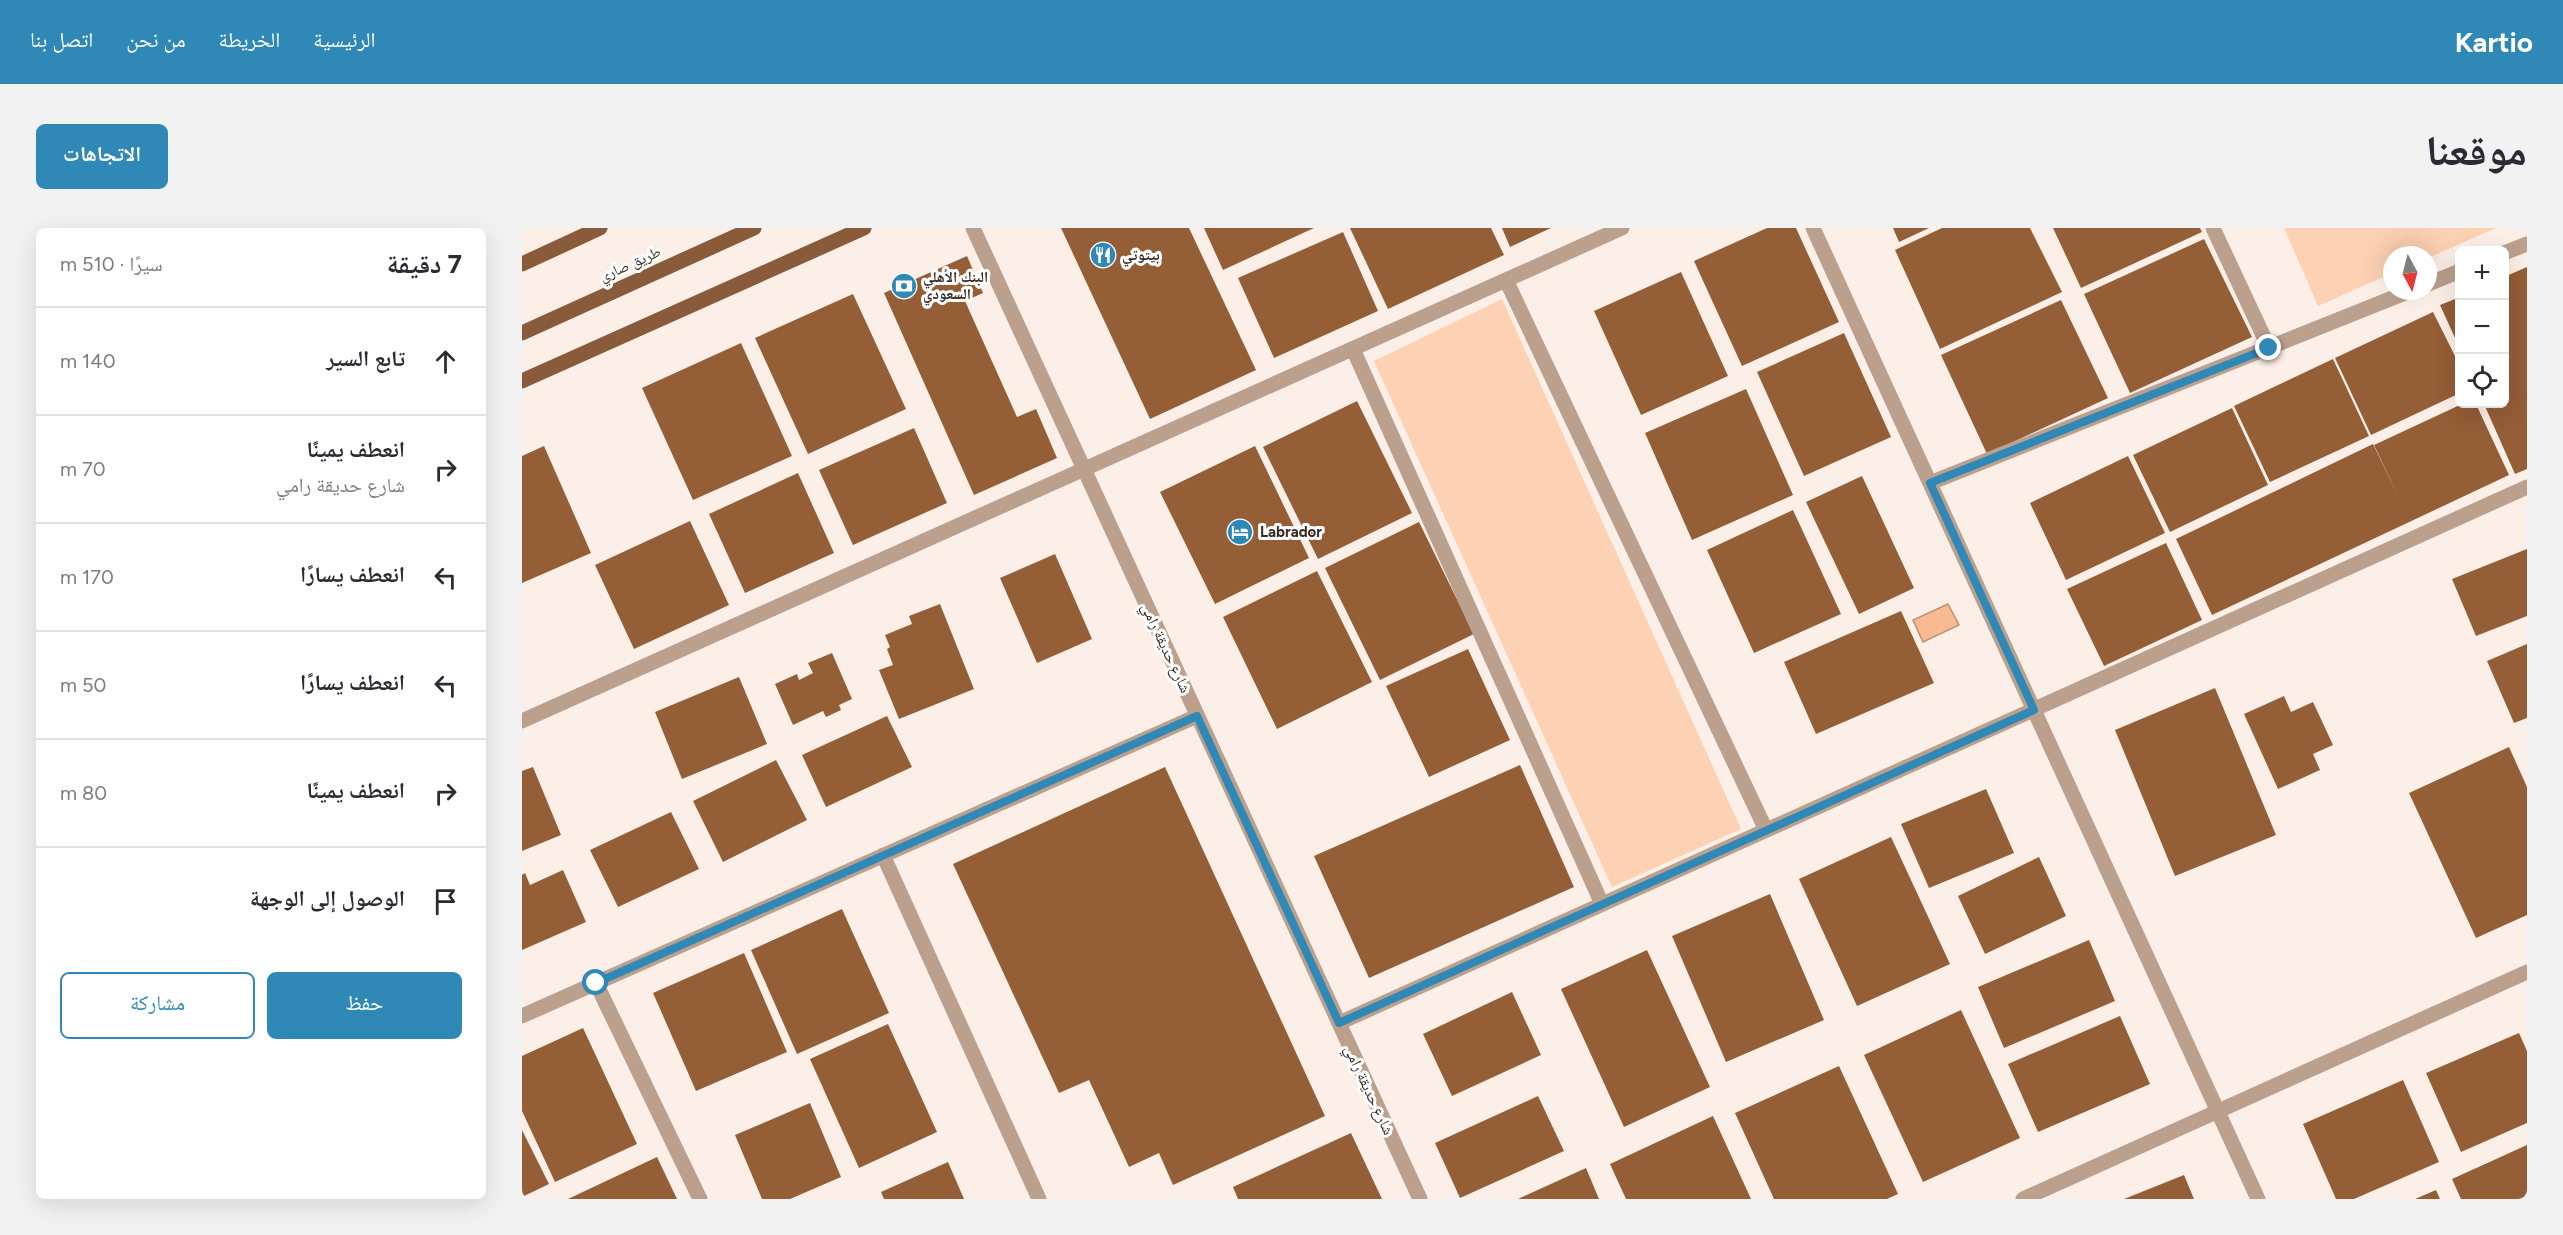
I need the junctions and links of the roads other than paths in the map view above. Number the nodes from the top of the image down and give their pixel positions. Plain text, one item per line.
1 (600, 228) edge
2 (754, 228) edge
3 (864, 228) edge
4 (973, 228) edge
5 (1622, 228) edge
6 (1813, 228) edge
7 (2213, 228) edge
8 (2527, 244) edge
9 (2509, 251) edge
10 (522, 264) edge
11 (2455, 273) edge
12 (1506, 280) junction
13 (2437, 280) edge
14 (2388, 300) edge
15 (522, 333) edge
16 (2269, 348) junction
17 (1353, 349) junction
18 (522, 381) edge
19 (1084, 469) junction
20 (1930, 483) junction
21 (2527, 487) edge
22 (2034, 710) junction
23 (1197, 716) junction
24 (522, 721) edge
25 (1766, 830) junction
26 (884, 855) junction
27 (1602, 904) junction
28 (2527, 972) edge
29 (596, 983) junction
30 (522, 1016) edge
31 (1339, 1023) junction
32 (2218, 1111) junction
33 (700, 1199) edge
34 (1039, 1199) edge
35 (1420, 1199) edge
36 (2023, 1199) edge
37 (2258, 1199) edge

1 - 10 main road
2 - 15 main road, طريق صاري
3 - 18 main road
4 - 19 street, شارع حديقة رامي
5 - 12 street
6 - 20 street
7 - 16 street
8 - 9 street
11 - 13 street
12 - 17 street
12 - 25 street
14 - 16 street
16 - 20 street
17 - 19 street
17 - 27 street
19 - 23 street, شارع حديقة رامي
19 - 24 street
20 - 22 street
21 - 22 street
22 - 25 street
22 - 32 street
23 - 26 street
23 - 31 street, شارع حديقة رامي
25 - 27 street
26 - 29 street
26 - 34 street
27 - 31 street
28 - 32 street
29 - 30 street
29 - 33 street
31 - 35 street, شارع حديقة رامي
32 - 36 street
32 - 37 street

